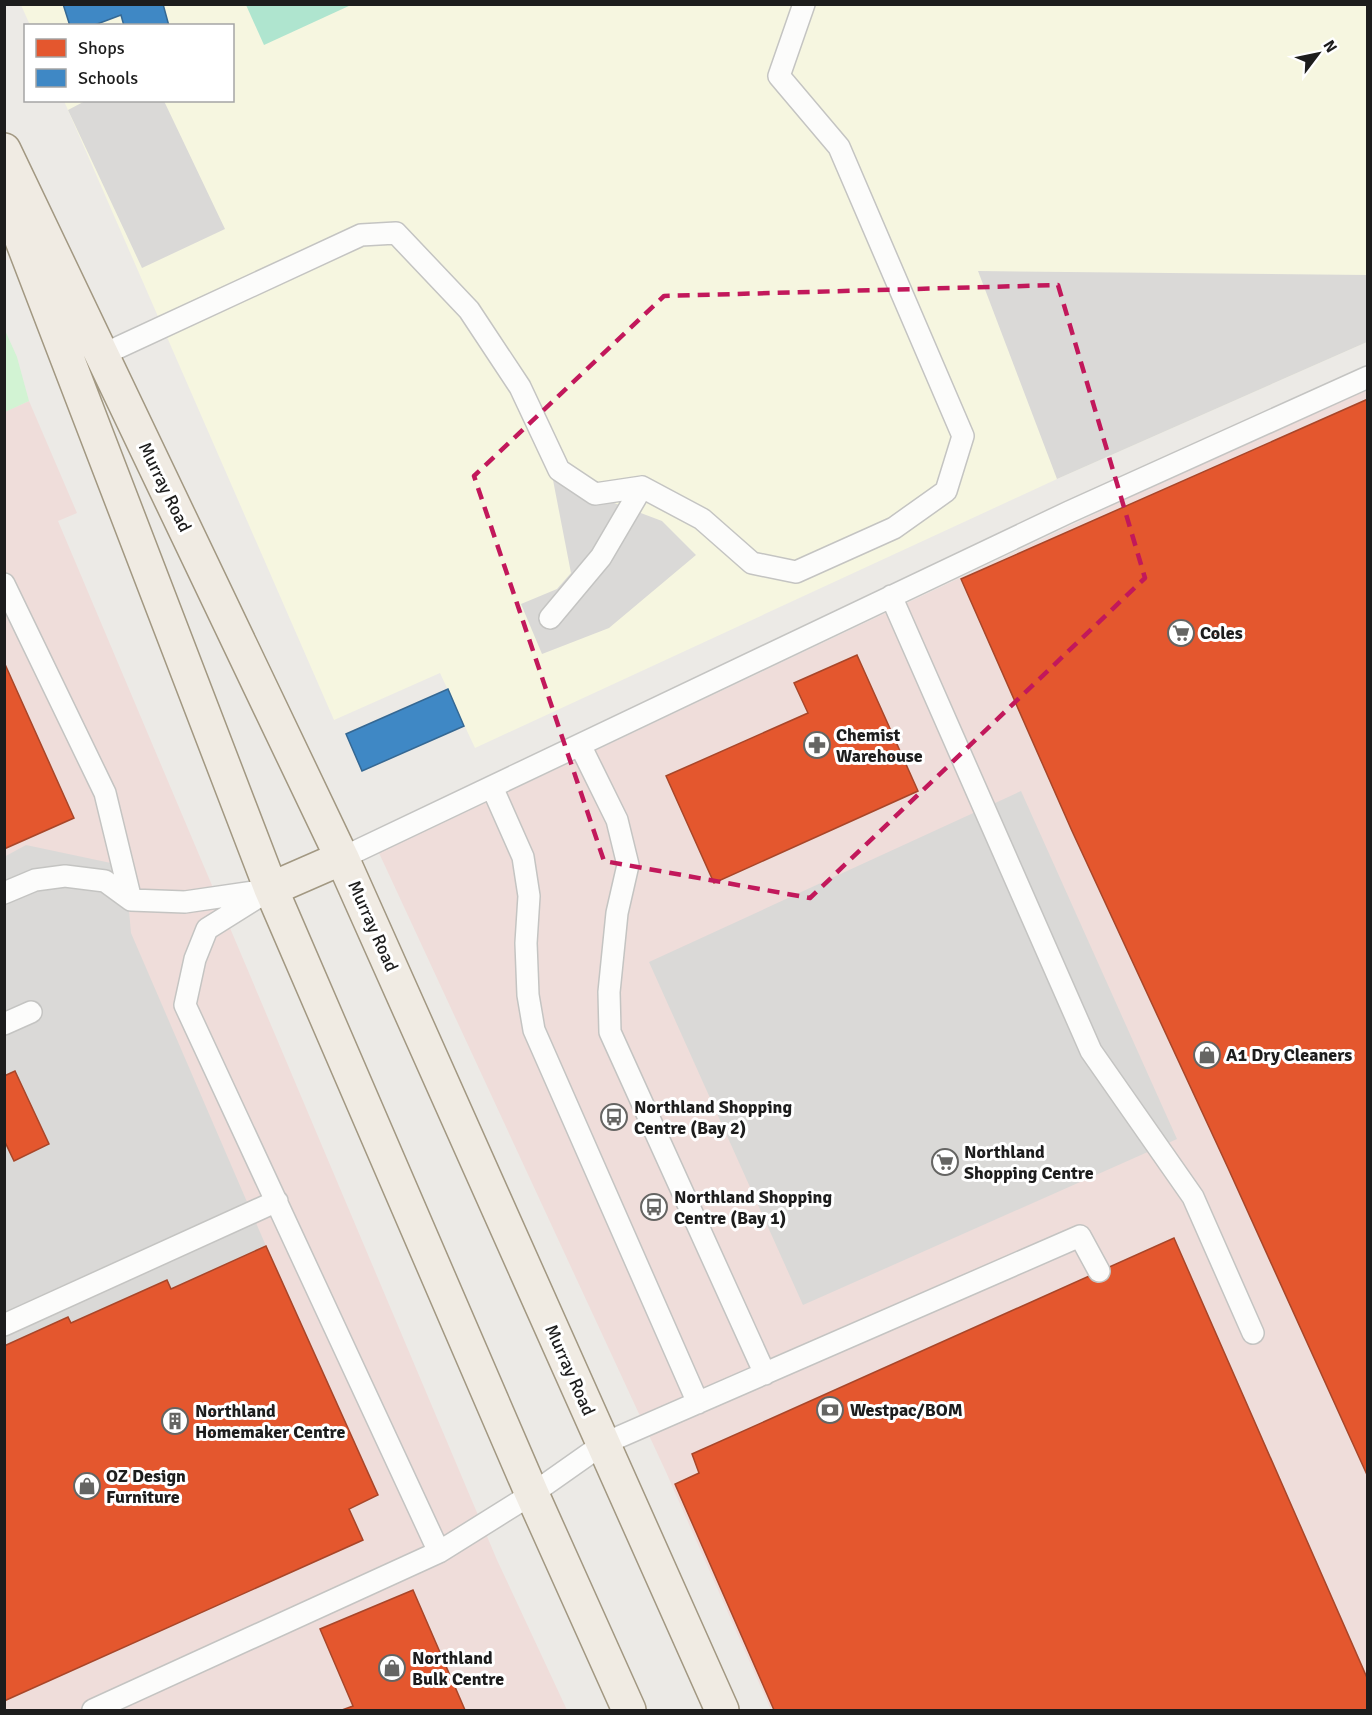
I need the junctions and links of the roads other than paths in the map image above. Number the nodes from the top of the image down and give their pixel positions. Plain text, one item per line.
1 (804, 4) edge
2 (4, 150) edge
3 (4, 194) edge
4 (102, 355) junction
5 (1368, 377) edge
6 (642, 487) junction
7 (4, 584) edge
8 (891, 596) junction
9 (550, 618) dead end
10 (580, 745) junction
11 (492, 787) junction
12 (342, 858) junction
13 (271, 889) junction
14 (4, 893) edge
15 (131, 900) junction
16 (30, 1012) dead end
17 (4, 1024) edge
18 (277, 1201) junction
19 (1099, 1271) dead end
20 (4, 1325) edge
21 (1253, 1333) dead end
22 (765, 1374) junction
23 (698, 1403) junction
24 (603, 1444) junction
25 (532, 1494) junction
26 (439, 1552) junction
27 (93, 1710) edge
28 (628, 1710) edge
29 (722, 1710) edge

1 - 6 lane
2 - 4 main road, Murray Road
3 - 13 main road
4 - 6 lane
4 - 12 main road, Murray Road
5 - 8 lane
6 - 9 lane
7 - 15 lane
8 - 10 lane
8 - 21 lane
10 - 11 lane
10 - 22 lane
11 - 12 lane
11 - 23 lane
12 - 13 main road
12 - 24 main road, Murray Road
13 - 15 lane
13 - 18 lane
13 - 25 main road
14 - 15 lane
16 - 17 lane
18 - 20 lane
18 - 26 lane
19 - 22 lane
22 - 23 lane
23 - 24 lane
24 - 25 lane
24 - 29 main road, Murray Road
25 - 26 lane
25 - 28 main road
26 - 27 lane

